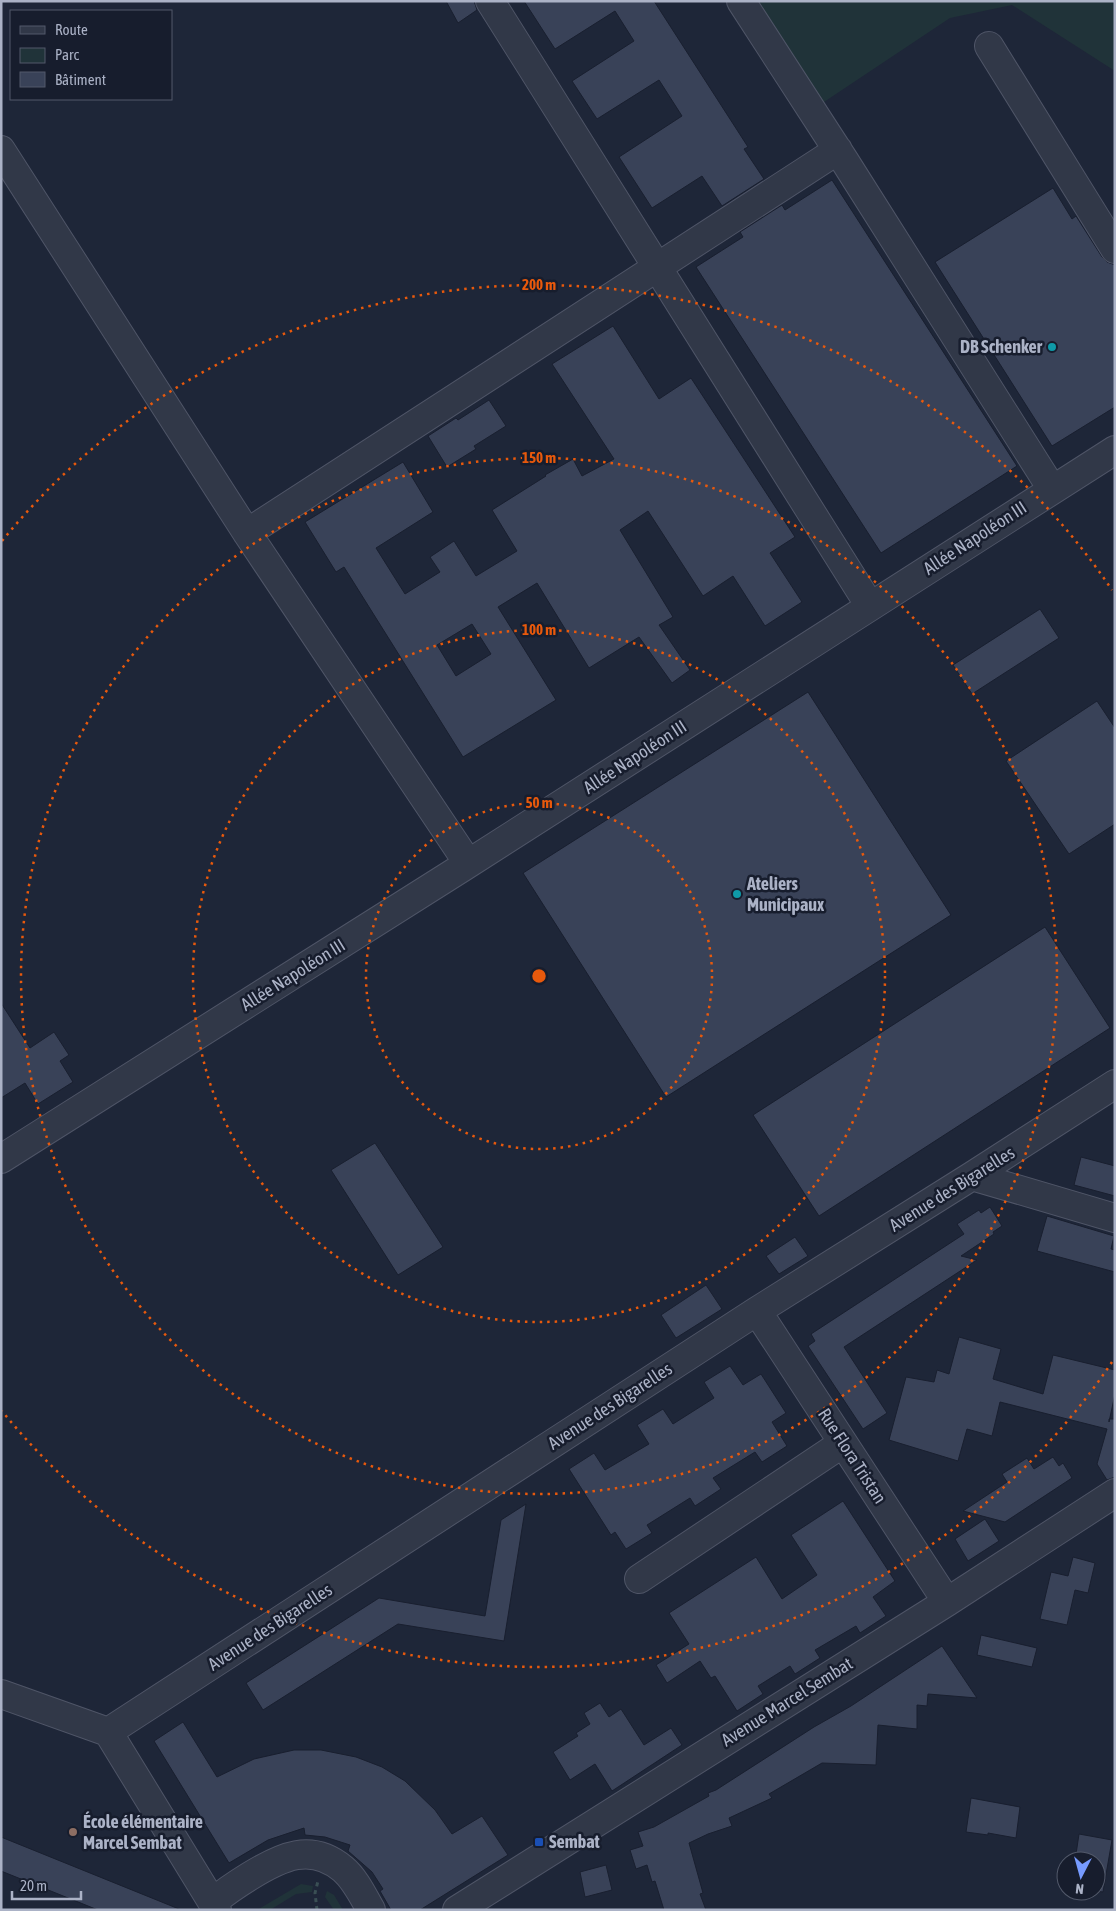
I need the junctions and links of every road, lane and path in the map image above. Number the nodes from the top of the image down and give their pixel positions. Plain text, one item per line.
1 (490, 1) edge
2 (741, 1) edge
3 (989, 46) dead end
4 (1, 150) edge
5 (838, 150) junction
6 (1115, 249) edge
7 (658, 267) junction
8 (1115, 450) edge
9 (1052, 489) junction
10 (248, 534) junction
11 (870, 606) junction
12 (468, 864) junction
13 (1115, 1084) edge
14 (1, 1159) edge
15 (972, 1176) junction
16 (1115, 1218) edge
17 (757, 1311) junction
18 (843, 1443) junction
19 (1115, 1493) edge
20 (639, 1579) dead end
21 (947, 1602) junction
22 (1, 1694) edge
23 (108, 1732) junction
24 (317, 1886) dead end
25 (215, 1906) edge
26 (317, 1910) edge
27 (371, 1910) edge
28 (458, 1910) edge

1 - 7 street
2 - 5 street
3 - 6 street
4 - 10 street
5 - 7 street
5 - 9 street
7 - 10 street
7 - 11 street
8 - 9 street, Allée Napoléon III
9 - 11 street, Allée Napoléon III
10 - 12 street
11 - 12 street, Allée Napoléon III
12 - 14 street, Allée Napoléon III
13 - 15 street, Avenue des Bigarelles
15 - 16 street
15 - 17 street, Avenue des Bigarelles
17 - 18 street, Rue Flora Tristan
17 - 23 street, Avenue des Bigarelles
18 - 20 street
18 - 21 street, Rue Flora Tristan
19 - 21 street, Avenue Marcel Sembat
21 - 28 street, Avenue Marcel Sembat
22 - 23 street
23 - 25 street
24 - 26 path
25 - 27 street

